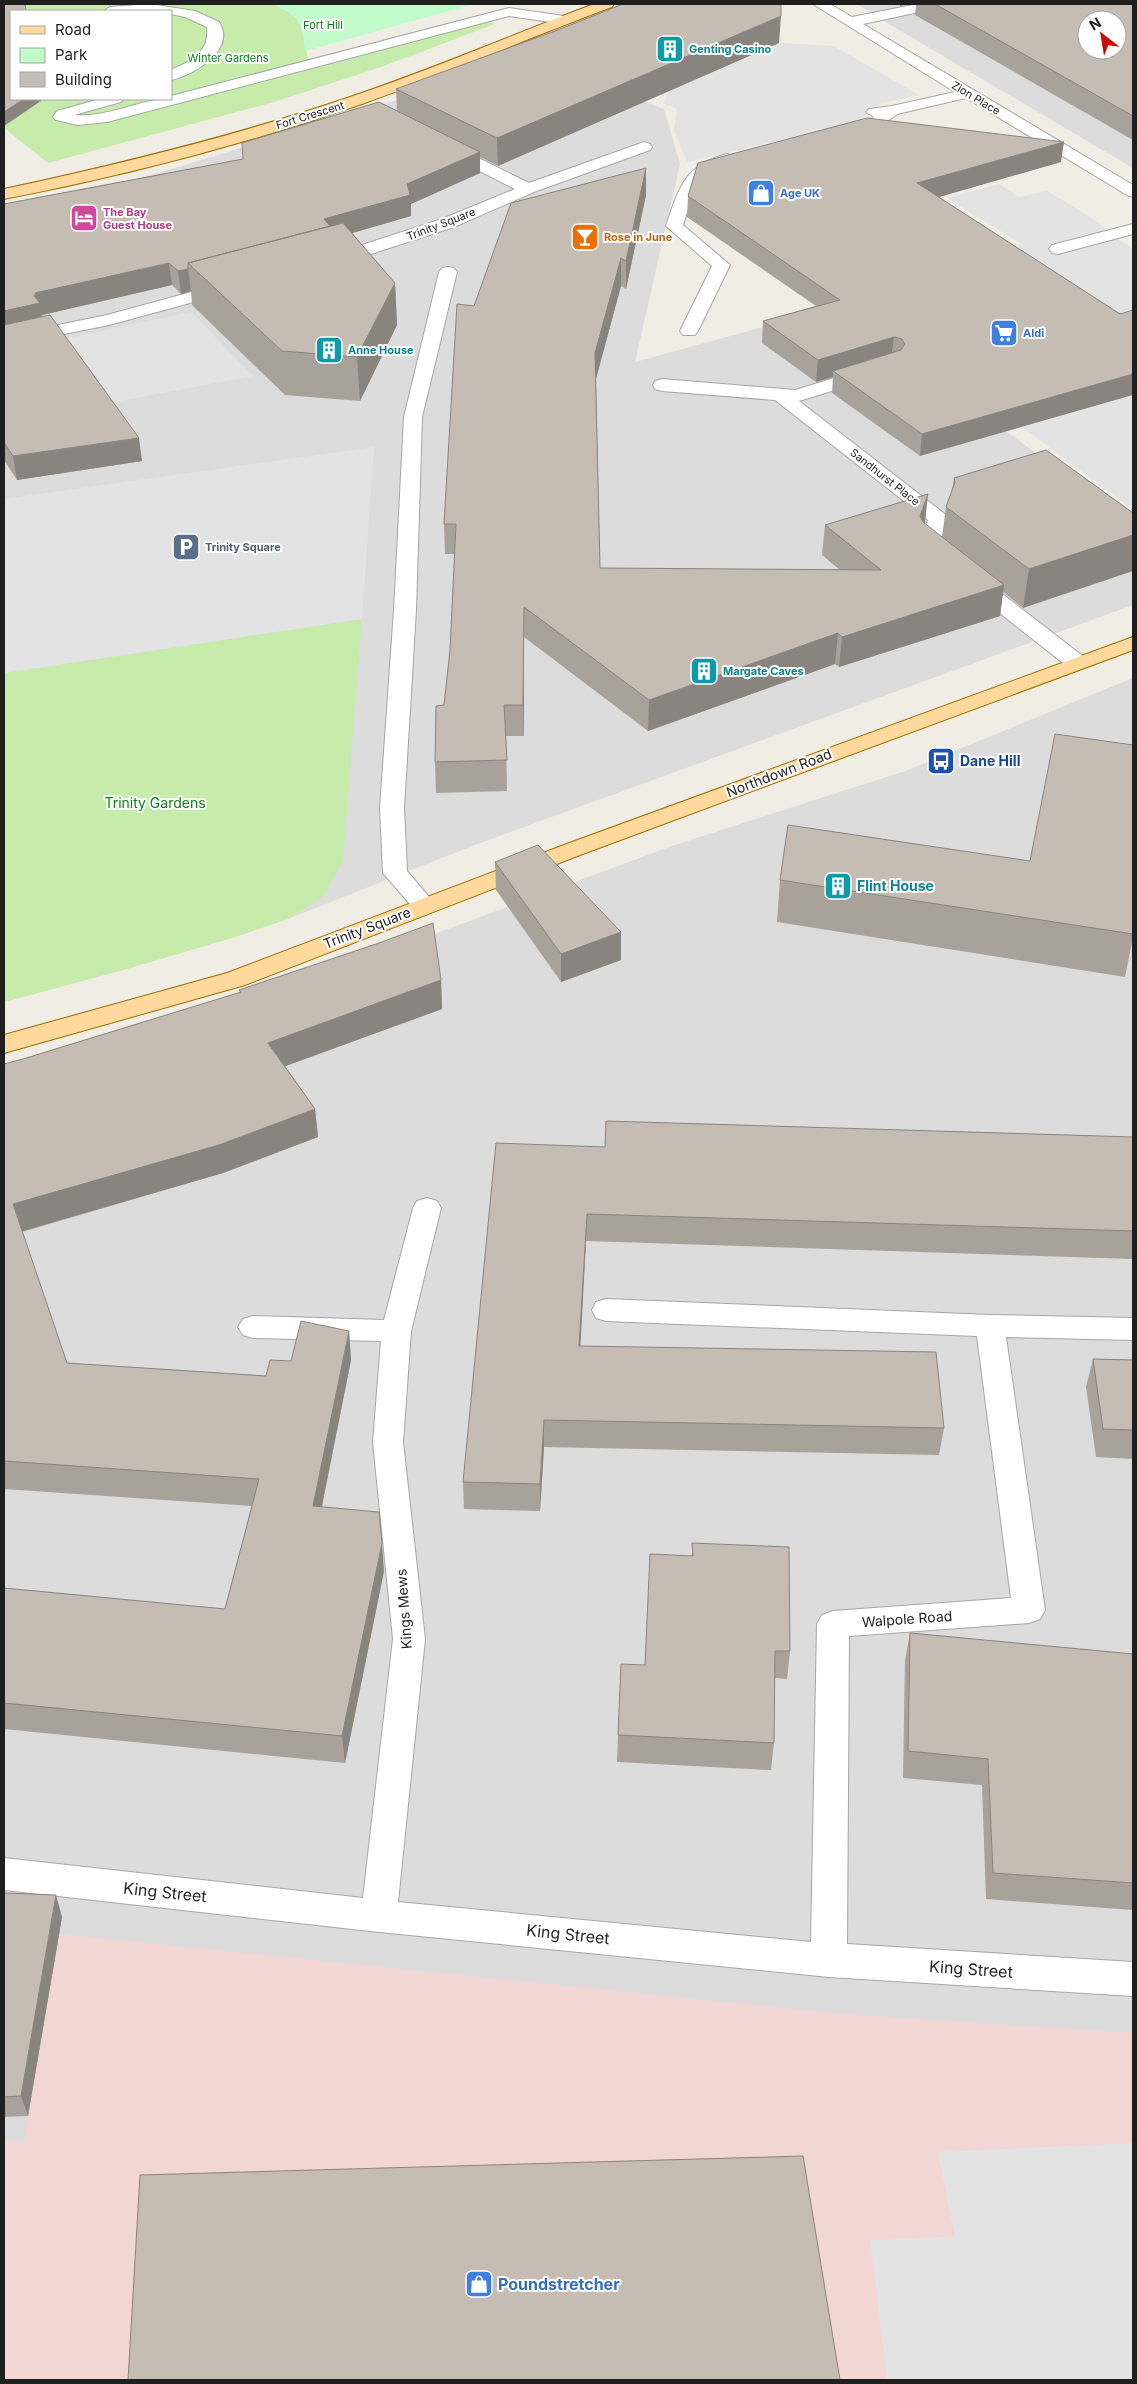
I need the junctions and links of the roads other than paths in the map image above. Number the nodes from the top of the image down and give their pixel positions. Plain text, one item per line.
1 (607, 4) edge
2 (820, 4) edge
3 (938, 4) edge
4 (128, 10) edge
5 (564, 20) junction
6 (851, 22) junction
7 (172, 76) edge
8 (968, 93) junction
9 (112, 100) edge
10 (353, 101) junction
11 (372, 111) edge
12 (892, 111) junction
13 (869, 112) dead end
14 (834, 134) edge
15 (433, 141) edge
16 (644, 147) dead end
17 (740, 156) edge
18 (528, 189) junction
19 (1133, 192) edge
20 (4, 194) edge
21 (1133, 229) edge
22 (1058, 249) dead end
23 (318, 264) edge
24 (448, 272) dead end
25 (247, 283) edge
26 (690, 331) dead end
27 (4, 341) edge
28 (882, 369) edge
29 (662, 385) dead end
30 (779, 394) junction
31 (1133, 643) edge
32 (1076, 662) junction
33 (424, 906) junction
34 (4, 1044) edge
35 (427, 1208) dead end
36 (606, 1310) dead end
37 (990, 1326) junction
38 (253, 1327) dead end
39 (1133, 1329) edge
40 (396, 1331) junction
41 (4, 1874) edge
42 (379, 1916) junction
43 (829, 1960) junction
44 (1133, 1979) edge

1 - 5 main road, Fort Crescent
2 - 6 street, Zion Place
3 - 6 street
4 - 7 street
5 - 9 street
5 - 10 main road, Fort Crescent
6 - 8 street, Zion Place
8 - 12 street
8 - 19 street, Zion Place
10 - 11 street
10 - 20 main road, Fort Crescent
12 - 13 street
12 - 14 street
15 - 18 street
16 - 18 street, Trinity Square
17 - 26 street
18 - 23 street, Trinity Square
21 - 22 street
24 - 33 street, Trinity Square
25 - 27 street
28 - 30 street
29 - 30 street
30 - 32 street, Sandhurst Place
31 - 32 main road, Northdown Road
32 - 33 main road, Northdown Road
33 - 34 main road, Trinity Square
35 - 40 street, Kings Mews
36 - 37 street
37 - 39 street
37 - 43 street, Walpole Road
38 - 40 street
40 - 42 street, Kings Mews
41 - 42 street, King Street
42 - 43 street, King Street
43 - 44 street, King Street

